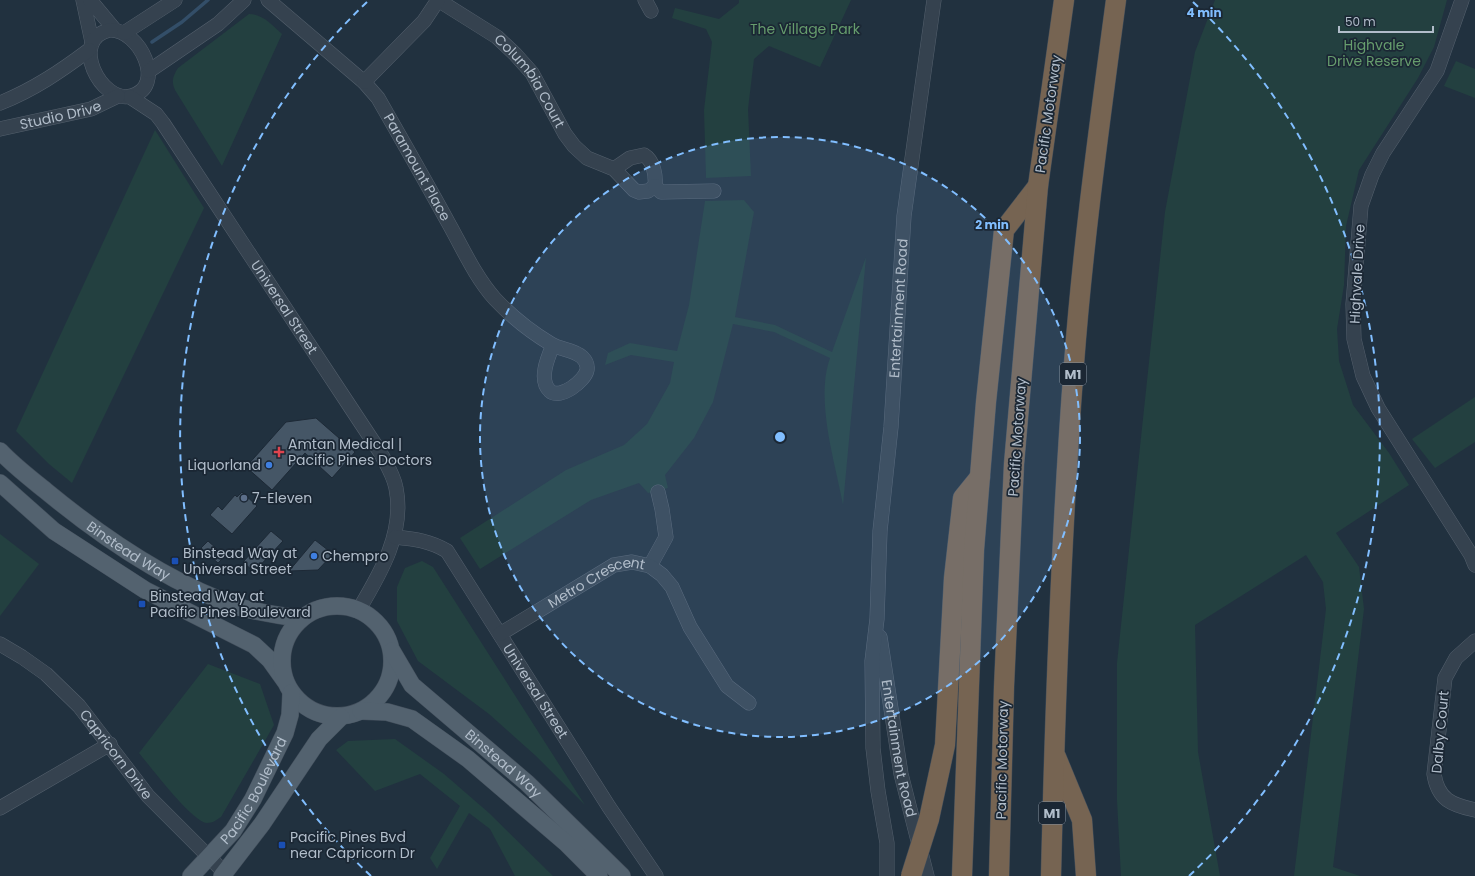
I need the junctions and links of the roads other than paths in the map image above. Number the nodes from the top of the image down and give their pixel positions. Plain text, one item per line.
1 (83, 0) edge
2 (90, 0) edge
3 (175, 0) edge
4 (244, 0) edge
5 (268, 0) edge
6 (438, 0) edge
7 (934, 0) edge
8 (1064, 0) edge
9 (1116, 0) edge
10 (1462, 0) edge
11 (120, 31) junction
12 (91, 46) junction
13 (148, 71) junction
14 (364, 82) junction
15 (124, 96) junction
16 (0, 103) edge
17 (0, 129) edge
18 (614, 169) junction
19 (655, 186) junction
20 (1038, 186) junction
21 (714, 191) dead end
22 (553, 345) dead end
23 (0, 451) edge
24 (980, 477) junction
25 (0, 483) edge
26 (658, 492) dead end
27 (395, 537) junction
28 (1475, 565) edge
29 (650, 566) junction
30 (358, 611) junction
31 (877, 618) junction
32 (302, 619) junction
33 (500, 634) junction
34 (1475, 641) edge
35 (0, 644) edge
36 (390, 648) junction
37 (288, 687) junction
38 (749, 703) dead end
39 (362, 711) junction
40 (341, 717) junction
41 (110, 744) junction
42 (1054, 750) junction
43 (0, 808) edge
44 (1475, 810) edge
45 (209, 857) junction
46 (223, 875) edge
47 (191, 876) edge
48 (599, 876) edge
49 (622, 876) edge
50 (656, 876) edge
51 (887, 876) edge
52 (911, 876) edge
53 (927, 876) edge
54 (962, 876) edge
55 (999, 876) edge
56 (1051, 876) edge
57 (1086, 876) edge

1 - 12 street
2 - 11 street
3 - 11 street
4 - 13 street
5 - 14 street, Paramount Place
6 - 14 street
6 - 18 street, Columbia Court
7 - 31 street, Entertainment Road
8 - 20 highway, Pacific Motorway
9 - 42 highway, M1
10 - 28 street, Highvale Drive
11 - 12 street
11 - 13 street
12 - 15 street
12 - 16 street, Studio Drive
13 - 15 street
14 - 22 street, Paramount Place
15 - 17 street, Studio Drive
15 - 27 street, Universal Street
18 - 19 street, Columbia Court
18 - 19 street
19 - 21 street
20 - 24 highway
20 - 55 highway, Pacific Motorway
23 - 32 main road, Binstead Way
24 - 52 highway, bridge
24 - 54 highway
25 - 37 main road, Binstead Way
26 - 29 street
27 - 30 street, Universal Street
27 - 33 street, Universal Street
29 - 33 street, Metro Crescent
29 - 38 street, Metro Crescent
30 - 32 main road
30 - 36 main road
31 - 51 street, Entertainment Road
31 - 53 street, Entertainment Road
32 - 37 main road
33 - 50 street, Universal Street
34 - 44 street, Dalby Court
35 - 41 street, Capricorn Drive
36 - 39 main road
36 - 49 main road, Binstead Way
37 - 40 main road
37 - 45 main road, Pacific Boulevard
39 - 40 main road
39 - 48 main road, Binstead Way
40 - 46 main road, Pacific Boulevard
41 - 43 street
41 - 45 street, Capricorn Drive
42 - 56 highway, M1
42 - 57 highway
45 - 46 street, Capricorn Drive
45 - 47 main road, Pacific Boulevard

